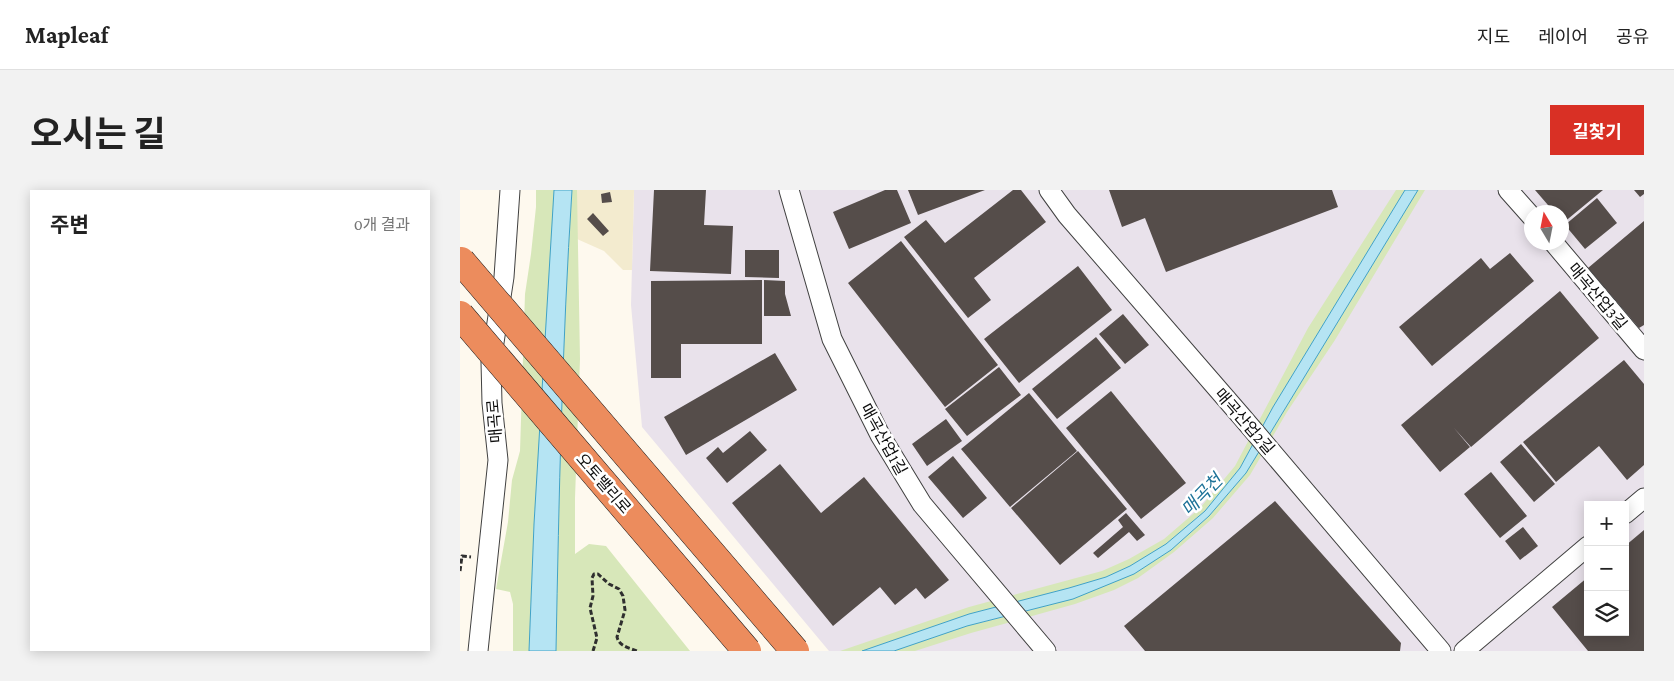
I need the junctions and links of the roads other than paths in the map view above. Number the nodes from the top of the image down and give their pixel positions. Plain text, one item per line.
1 (510, 190) edge
2 (789, 190) edge
3 (1049, 190) edge
4 (1508, 190) edge
5 (1524, 208) edge
6 (1560, 250) edge
7 (462, 261) dead end
8 (460, 315) edge
9 (1644, 350) edge
10 (1644, 498) edge
11 (1629, 511) edge
12 (1584, 549) edge
13 (478, 651) edge
14 (747, 651) edge
15 (795, 651) edge
16 (1046, 651) edge
17 (1441, 651) edge
18 (1464, 651) edge

1 - 13 street, 매곡로
2 - 16 street, 매곡산업1길
3 - 17 street, 매곡산업2길
4 - 5 street
6 - 9 street, 매곡산업3길
7 - 15 highway, bridge
8 - 14 highway, 오토밸리로, bridge
10 - 11 street
12 - 18 street

